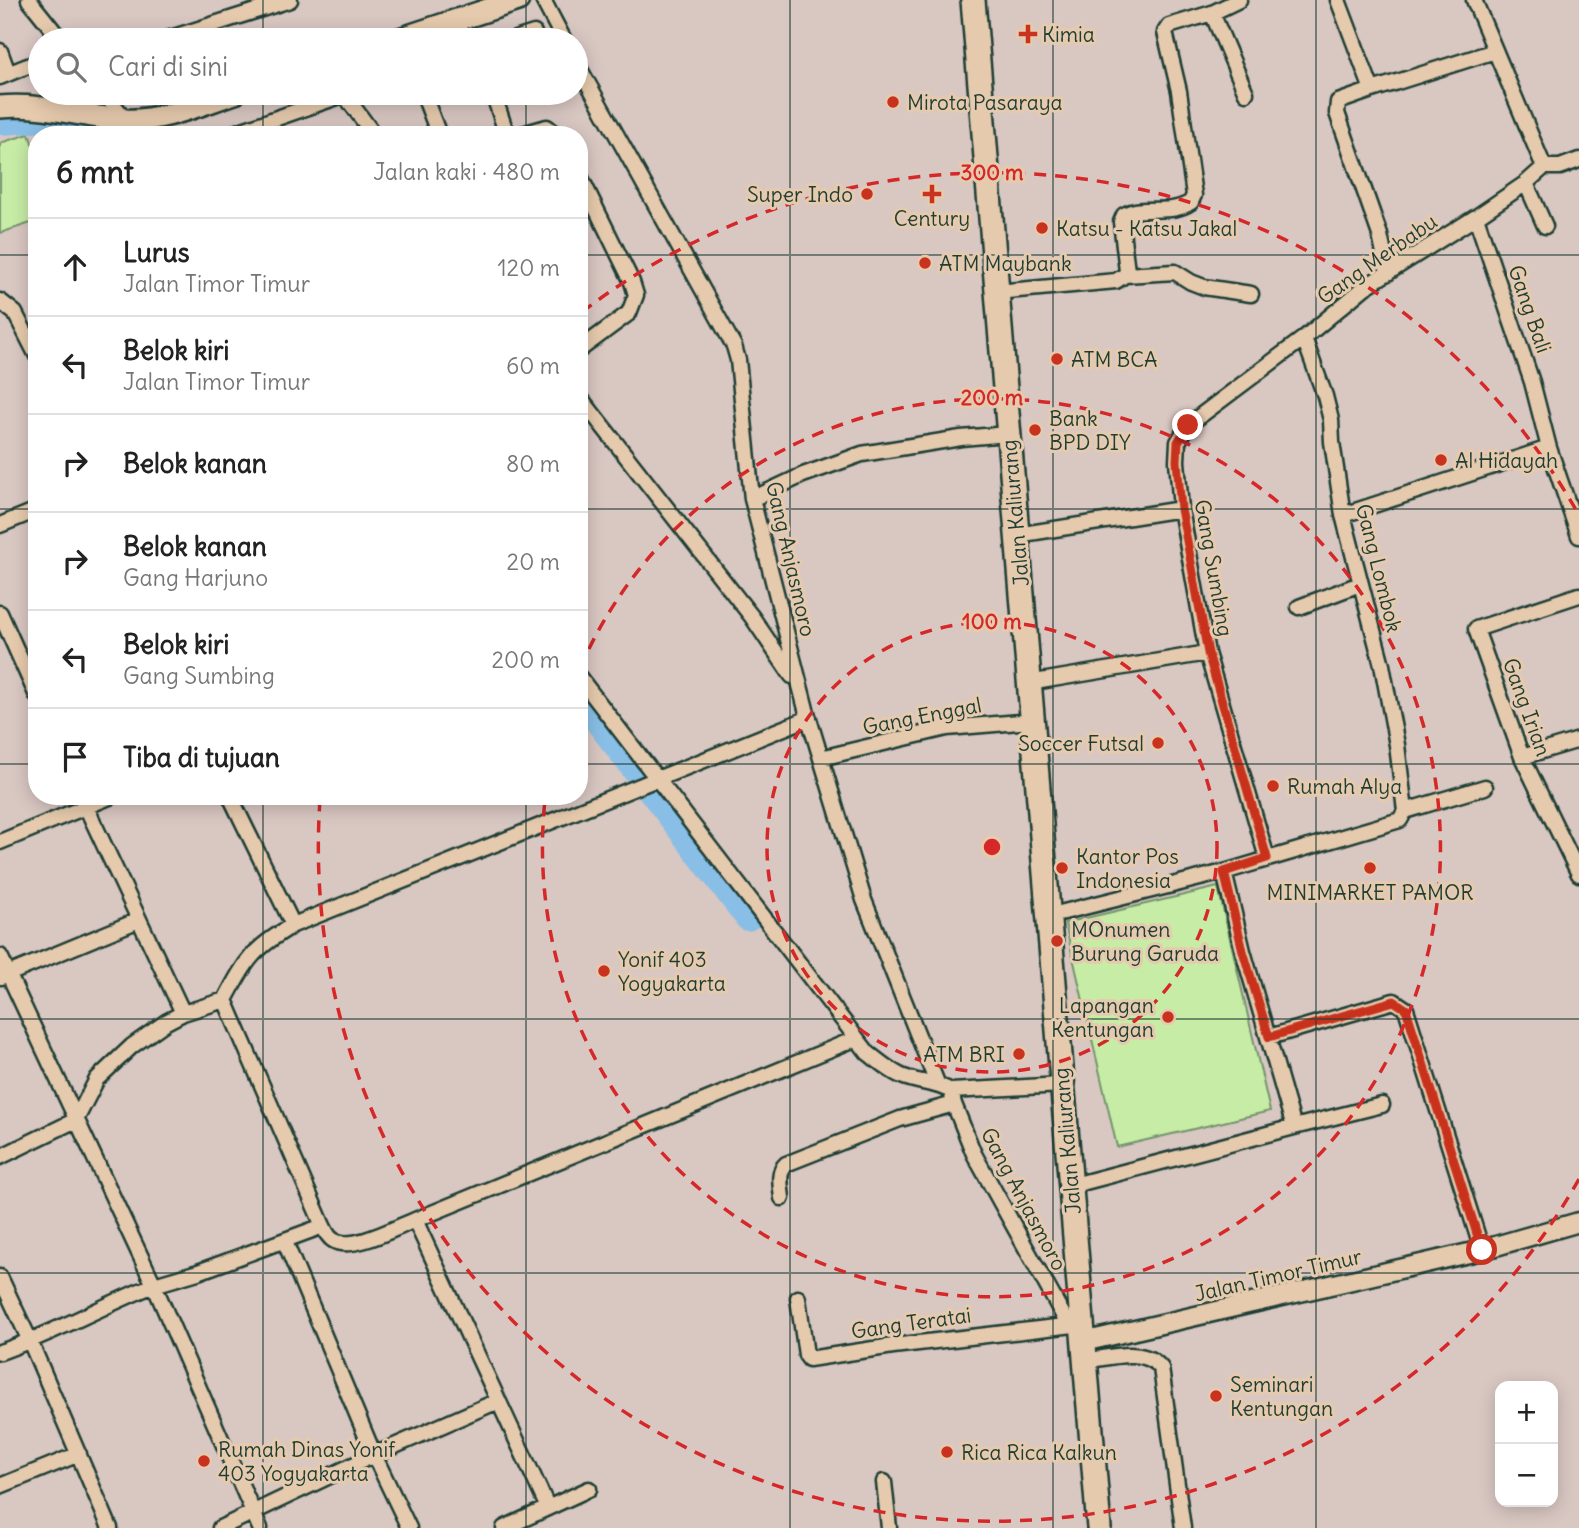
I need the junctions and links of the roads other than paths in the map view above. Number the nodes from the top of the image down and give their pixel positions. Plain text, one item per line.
1 (29, 0) edge
2 (290, 0) edge
3 (518, 0) edge
4 (542, 0) edge
5 (973, 0) edge
6 (1239, 0) edge
7 (1338, 0) edge
8 (1474, 0) edge
9 (1212, 13) junction
10 (51, 28) edge
11 (202, 28) edge
12 (433, 28) edge
13 (557, 28) edge
14 (0, 51) edge
15 (1495, 51) junction
16 (28, 66) edge
17 (4, 75) edge
18 (588, 84) edge
19 (1372, 90) junction
20 (1246, 93) dead end
21 (118, 105) edge
22 (198, 105) edge
23 (315, 105) edge
24 (354, 105) edge
25 (428, 105) edge
26 (497, 105) edge
27 (0, 107) edge
28 (141, 124) edge
29 (254, 126) edge
30 (368, 126) edge
31 (436, 126) edge
32 (504, 126) edge
33 (1579, 160) edge
34 (1544, 167) junction
35 (1526, 183) junction
36 (588, 192) edge
37 (1476, 217) junction
38 (1545, 226) dead end
39 (1388, 273) junction
40 (1125, 275) junction
41 (997, 292) junction
42 (1251, 294) dead end
43 (0, 301) edge
44 (28, 338) edge
45 (1304, 338) junction
46 (588, 343) edge
47 (588, 407) edge
48 (1008, 434) junction
49 (1549, 448) junction
50 (752, 499) junction
51 (1181, 509) junction
52 (28, 514) edge
53 (1343, 515) junction
54 (0, 525) edge
55 (1017, 535) junction
56 (1579, 536) edge
57 (1360, 584) junction
58 (1579, 595) edge
59 (1299, 607) dead end
60 (0, 613) edge
61 (1208, 653) junction
62 (28, 676) edge
63 (1028, 683) junction
64 (588, 689) edge
65 (802, 696) junction
66 (809, 718) junction
67 (1032, 721) junction
68 (1579, 740) edge
69 (1522, 757) junction
70 (821, 758) junction
71 (655, 779) junction
72 (1485, 787) dead end
73 (78, 805) edge
74 (85, 805) edge
75 (234, 805) edge
76 (1405, 811) junction
77 (0, 842) edge
78 (1267, 858) junction
79 (1577, 866) edge
80 (1224, 872) junction
81 (1048, 916) junction
82 (139, 920) junction
83 (293, 925) junction
84 (0, 956) edge
85 (4, 976) edge
86 (225, 1000) junction
87 (183, 1013) junction
88 (1269, 1037) junction
89 (855, 1039) junction
90 (937, 1083) junction
91 (1062, 1085) junction
92 (952, 1097) junction
93 (1382, 1105) dead end
94 (76, 1120) junction
95 (1294, 1127) junction
96 (0, 1157) edge
97 (1070, 1186) junction
98 (782, 1198) dead end
99 (415, 1220) junction
100 (1579, 1222) edge
101 (323, 1226) junction
102 (285, 1242) junction
103 (1482, 1250) junction
104 (0, 1277) edge
105 (154, 1284) junction
106 (798, 1298) dead end
107 (1079, 1338) junction
108 (30, 1341) junction
109 (0, 1352) edge
110 (498, 1401) junction
111 (79, 1454) junction
112 (374, 1455) junction
113 (884, 1482) dead end
114 (0, 1486) edge
115 (589, 1489) dead end
116 (548, 1508) junction
117 (254, 1514) junction
118 (529, 1523) edge
119 (110, 1528) edge
120 (220, 1528) edge
121 (260, 1528) edge
122 (409, 1528) edge
123 (504, 1528) edge
124 (889, 1528) edge
125 (1099, 1528) edge
126 (1183, 1528) edge

1 - 10 street
2 - 11 street
3 - 12 main road
4 - 13 street
5 - 41 main road, Jalan Kaliurang
6 - 9 street
7 - 19 street
8 - 15 street
9 - 20 street
9 - 40 street
14 - 17 street
15 - 19 street
15 - 34 street
16 - 17 street
18 - 50 street, Gang Anjasmoro
19 - 39 street
21 - 28 street
22 - 28 main road
23 - 29 street
24 - 30 street
25 - 31 street
26 - 32 street
27 - 28 main road
33 - 34 street
34 - 35 street, Gang Merbabu
35 - 37 street, Gang Merbabu
35 - 38 street
36 - 46 street
37 - 39 street, Gang Merbabu
37 - 49 street, Gang Bali
39 - 45 street, Gang Merbabu
40 - 41 street
40 - 42 street
41 - 48 main road, Jalan Kaliurang
43 - 44 street
45 - 51 street, Gang Sumbing
45 - 53 street, Gang Lombok
47 - 65 street
48 - 50 street
48 - 55 main road, Jalan Kaliurang
49 - 53 street
49 - 56 street, Gang Bali
50 - 65 street, Gang Anjasmoro
51 - 55 street
51 - 61 street, Gang Sumbing
52 - 54 street
53 - 57 street, Gang Lombok
55 - 63 main road, Jalan Kaliurang
57 - 59 street
57 - 76 street, Gang Lombok
58 - 69 street, Gang Irian
60 - 62 street
61 - 63 street
61 - 78 street, Gang Sumbing
63 - 67 main road, Jalan Kaliurang
64 - 71 street
65 - 66 street, Gang Anjasmoro
66 - 70 street, Gang Anjasmoro
66 - 71 street
67 - 70 street, Gang Enggal
67 - 81 main road, Jalan Kaliurang
68 - 69 street
69 - 79 street, Gang Irian
70 - 90 street, Gang Anjasmoro
71 - 83 street
71 - 89 street
72 - 76 street
73 - 77 street
74 - 82 street
75 - 83 street
76 - 78 street
78 - 80 street
80 - 81 street
80 - 88 street
81 - 91 main road, Jalan Kaliurang
82 - 85 street
82 - 87 street
83 - 86 street
84 - 85 street
85 - 94 street
86 - 87 street
86 - 101 street
87 - 94 street
88 - 95 street
88 - 103 street
89 - 90 street
89 - 99 street
90 - 92 street
91 - 92 street
91 - 97 main road, Jalan Kaliurang
92 - 98 street
92 - 107 street, Gang Anjasmoro
93 - 95 street
94 - 96 street
94 - 105 street
95 - 97 street
97 - 107 main road, Jalan Kaliurang
99 - 101 street
99 - 110 street
100 - 103 street, Jalan Timor Timur
101 - 102 street
102 - 105 street
102 - 112 street
103 - 107 street, Jalan Timor Timur
104 - 108 street
105 - 108 street
105 - 117 street
106 - 107 street, Gang Teratai
107 - 125 main road, Jalan Kaliurang
107 - 126 street
108 - 109 street
108 - 111 street
110 - 112 street
110 - 116 street
111 - 114 street
111 - 119 street
112 - 117 street
112 - 122 street
113 - 124 street
115 - 116 street
116 - 118 street
117 - 120 street
117 - 121 street
118 - 123 street

